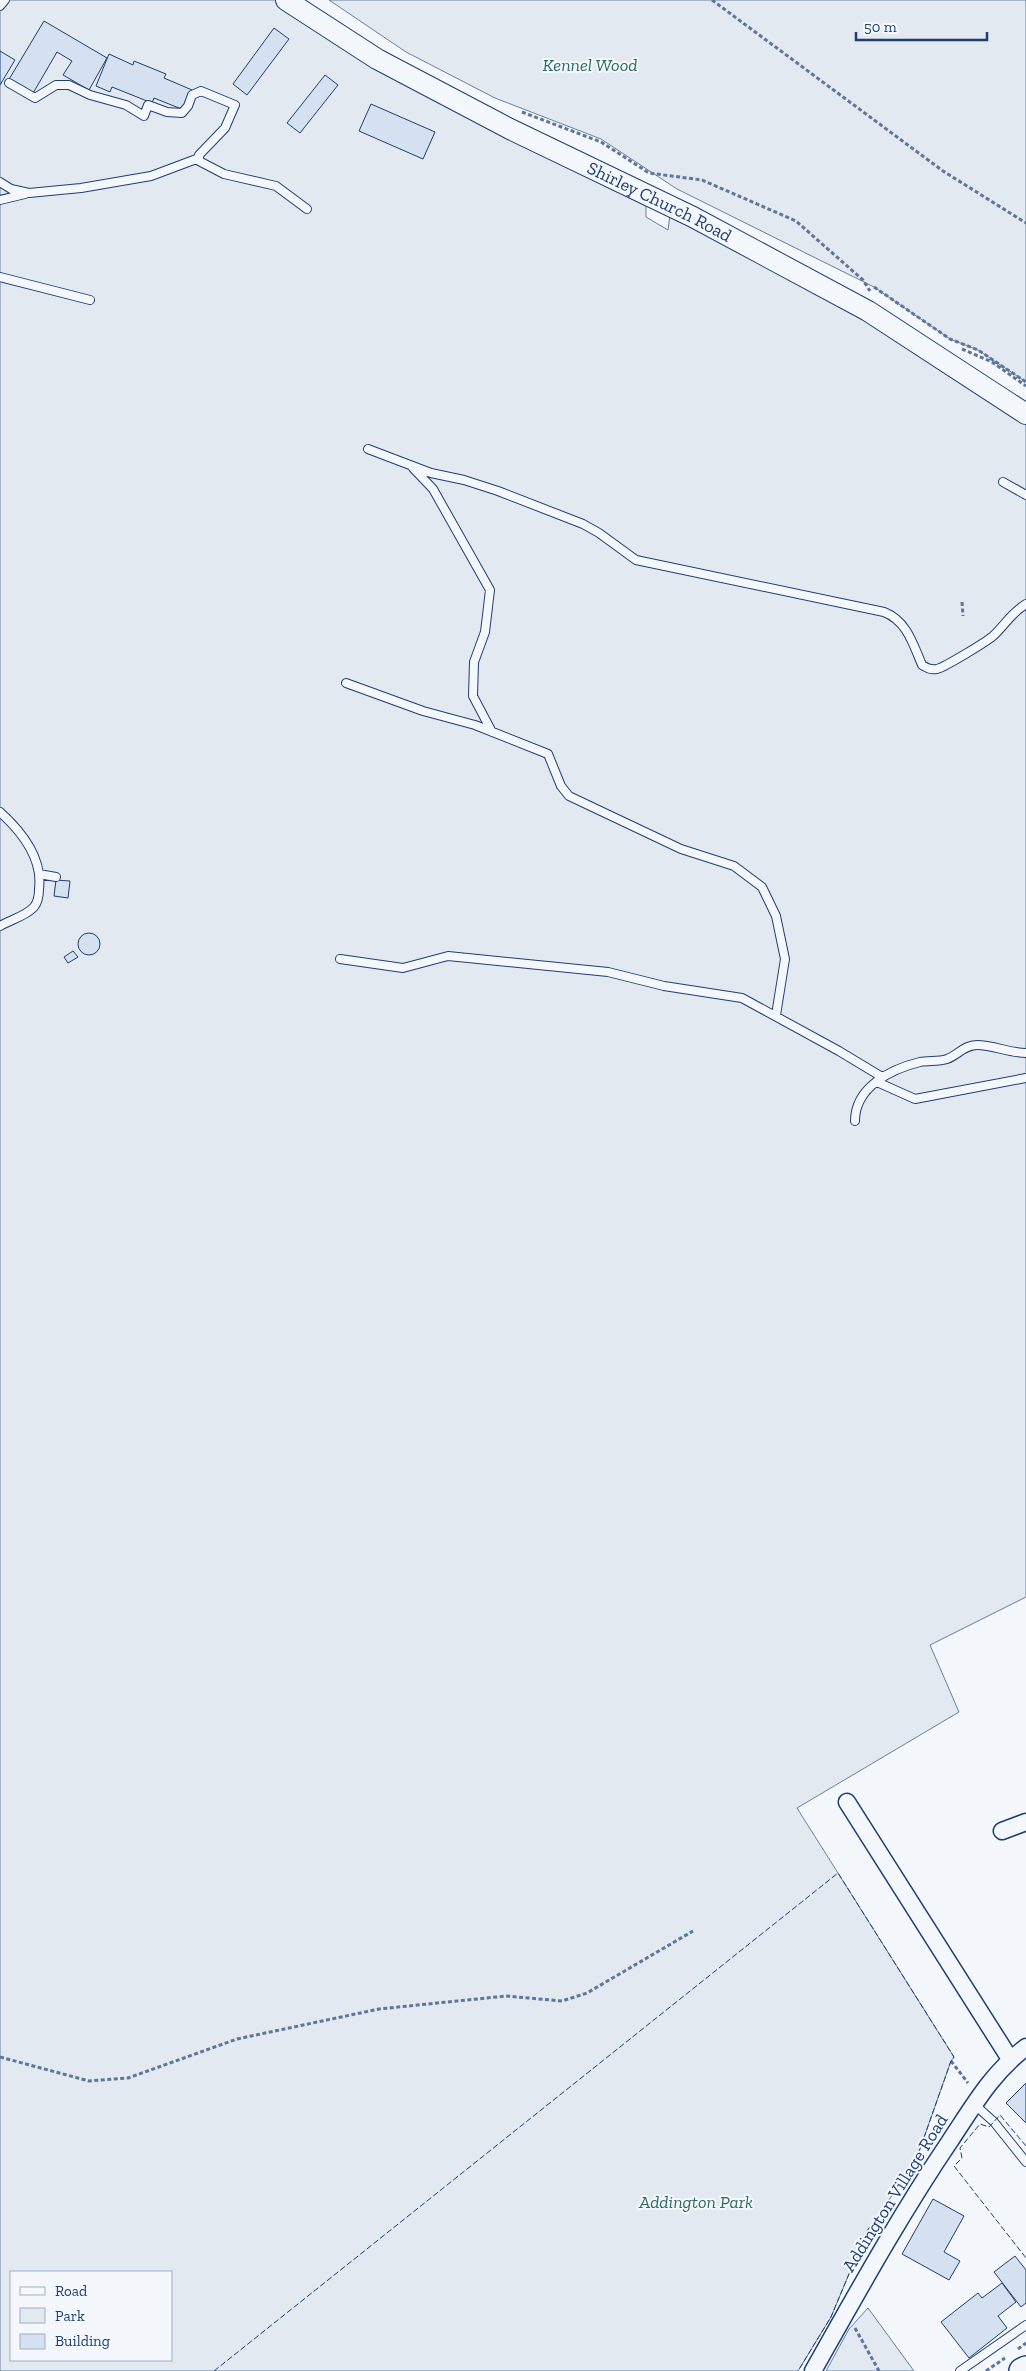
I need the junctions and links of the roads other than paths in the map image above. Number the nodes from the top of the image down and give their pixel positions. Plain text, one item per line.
1 (5, 0) edge
2 (286, 0) edge
3 (0, 6) edge
4 (9, 83) dead end
5 (199, 158) junction
6 (0, 182) edge
7 (29, 193) junction
8 (0, 200) edge
9 (307, 209) dead end
10 (0, 276) edge
11 (90, 300) dead end
12 (1026, 414) edge
13 (368, 449) dead end
14 (409, 464) junction
15 (1003, 482) dead end
16 (1026, 494) edge
17 (1026, 604) edge
18 (346, 683) dead end
19 (492, 732) junction
20 (0, 812) edge
21 (39, 874) junction
22 (56, 877) dead end
23 (0, 926) edge
24 (340, 959) dead end
25 (776, 1015) junction
26 (1026, 1053) edge
27 (1026, 1078) edge
28 (879, 1080) junction
29 (855, 1121) dead end
30 (847, 1802) dead end
31 (1026, 1822) edge
32 (1002, 1831) dead end
33 (1026, 2047) edge
34 (1010, 2059) junction
35 (976, 2100) junction
36 (1026, 2162) edge
37 (1026, 2325) edge
38 (1026, 2369) edge
39 (813, 2371) edge
40 (960, 2371) edge
41 (1022, 2371) edge

1 - 3 lane
2 - 12 street, Shirley Church Road
4 - 5 lane
5 - 7 lane
5 - 9 lane
6 - 7 lane
7 - 8 lane
10 - 11 lane
13 - 14 lane
14 - 17 lane
14 - 19 lane
15 - 16 lane
18 - 19 lane
19 - 25 lane
20 - 21 lane
21 - 22 lane
21 - 23 lane
24 - 25 lane
25 - 28 lane
26 - 28 lane
27 - 28 lane
28 - 29 lane
30 - 34 street
31 - 32 street
33 - 34 street, Addington Village Road
34 - 35 street, Addington Village Road
35 - 36 lane
35 - 39 street, Addington Village Road
37 - 40 lane
38 - 41 main road

